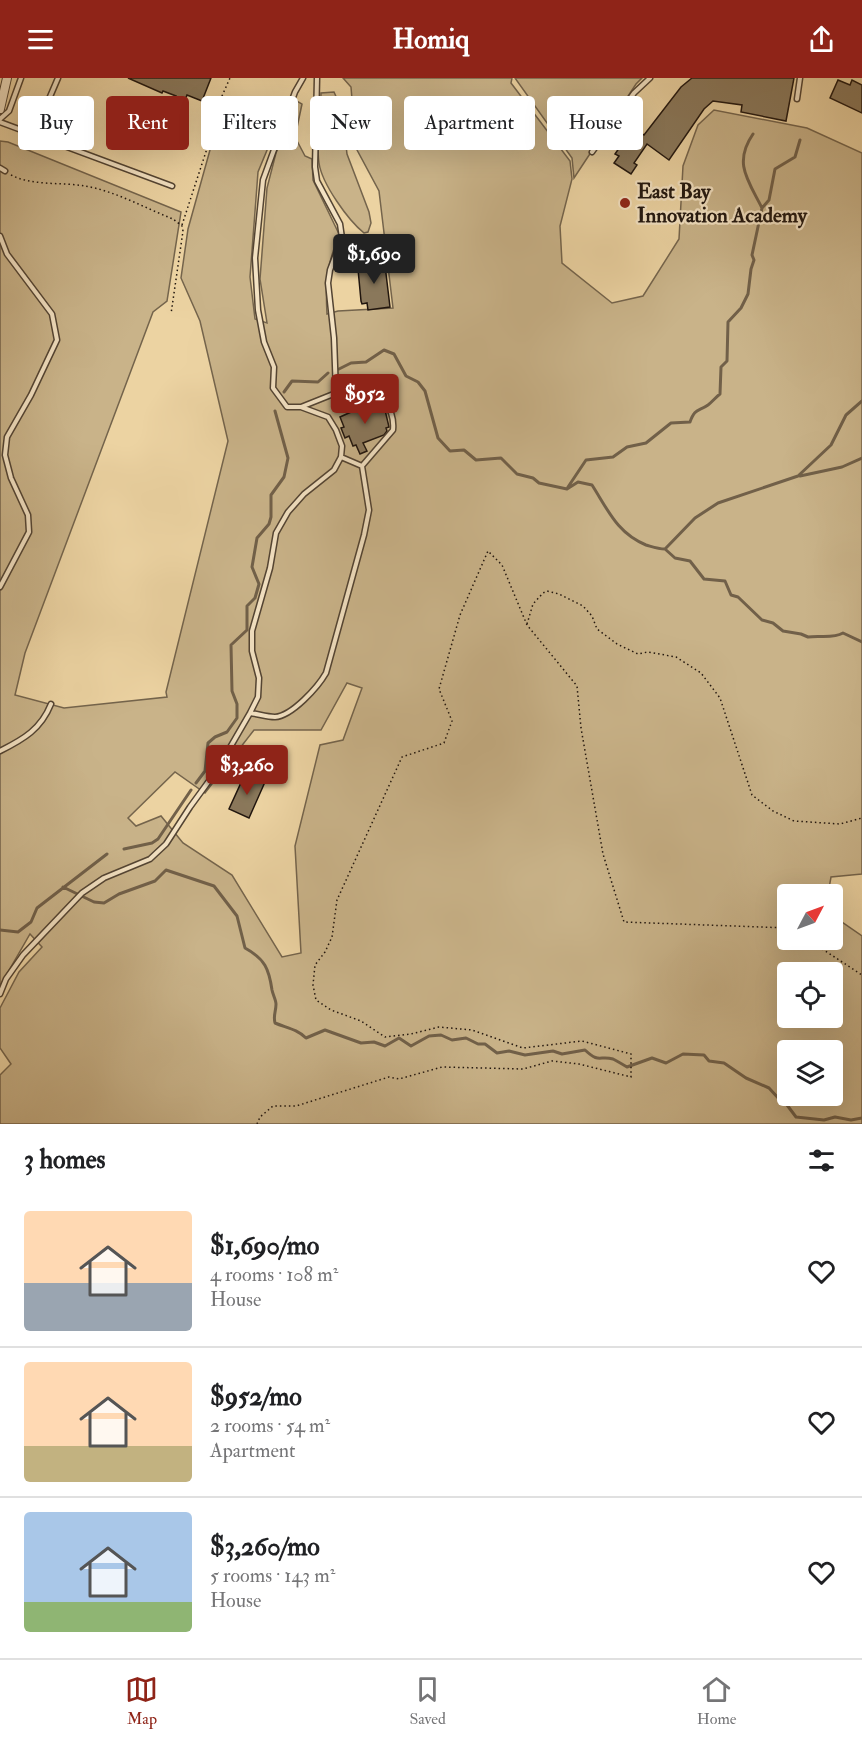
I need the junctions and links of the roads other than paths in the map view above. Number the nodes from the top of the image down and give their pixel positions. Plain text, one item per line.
1 (7, 78) edge
2 (21, 78) edge
3 (58, 78) edge
4 (303, 78) edge
5 (317, 78) edge
6 (650, 78) edge
7 (800, 78) edge
8 (50, 96) edge
9 (797, 99) dead end
10 (0, 109) edge
11 (0, 120) edge
12 (18, 127) edge
13 (76, 150) edge
14 (591, 152) dead end
15 (0, 168) edge
16 (5, 171) road end
17 (172, 186) dead end
18 (0, 236) edge
19 (336, 393) junction
20 (301, 406) junction
21 (341, 457) junction
22 (362, 466) junction
23 (0, 587) edge
24 (51, 704) dead end
25 (250, 713) junction
26 (0, 751) edge
27 (0, 994) edge

1 - 10 street
2 - 11 lane
3 - 8 lane
4 - 20 lane
5 - 19 lane
6 - 14 lane
7 - 9 lane
11 - 12 lane
13 - 17 lane
15 - 16 lane
18 - 23 lane
19 - 20 lane
19 - 22 lane
20 - 21 lane
21 - 22 lane
21 - 25 lane
22 - 25 lane
24 - 26 lane
25 - 27 lane

